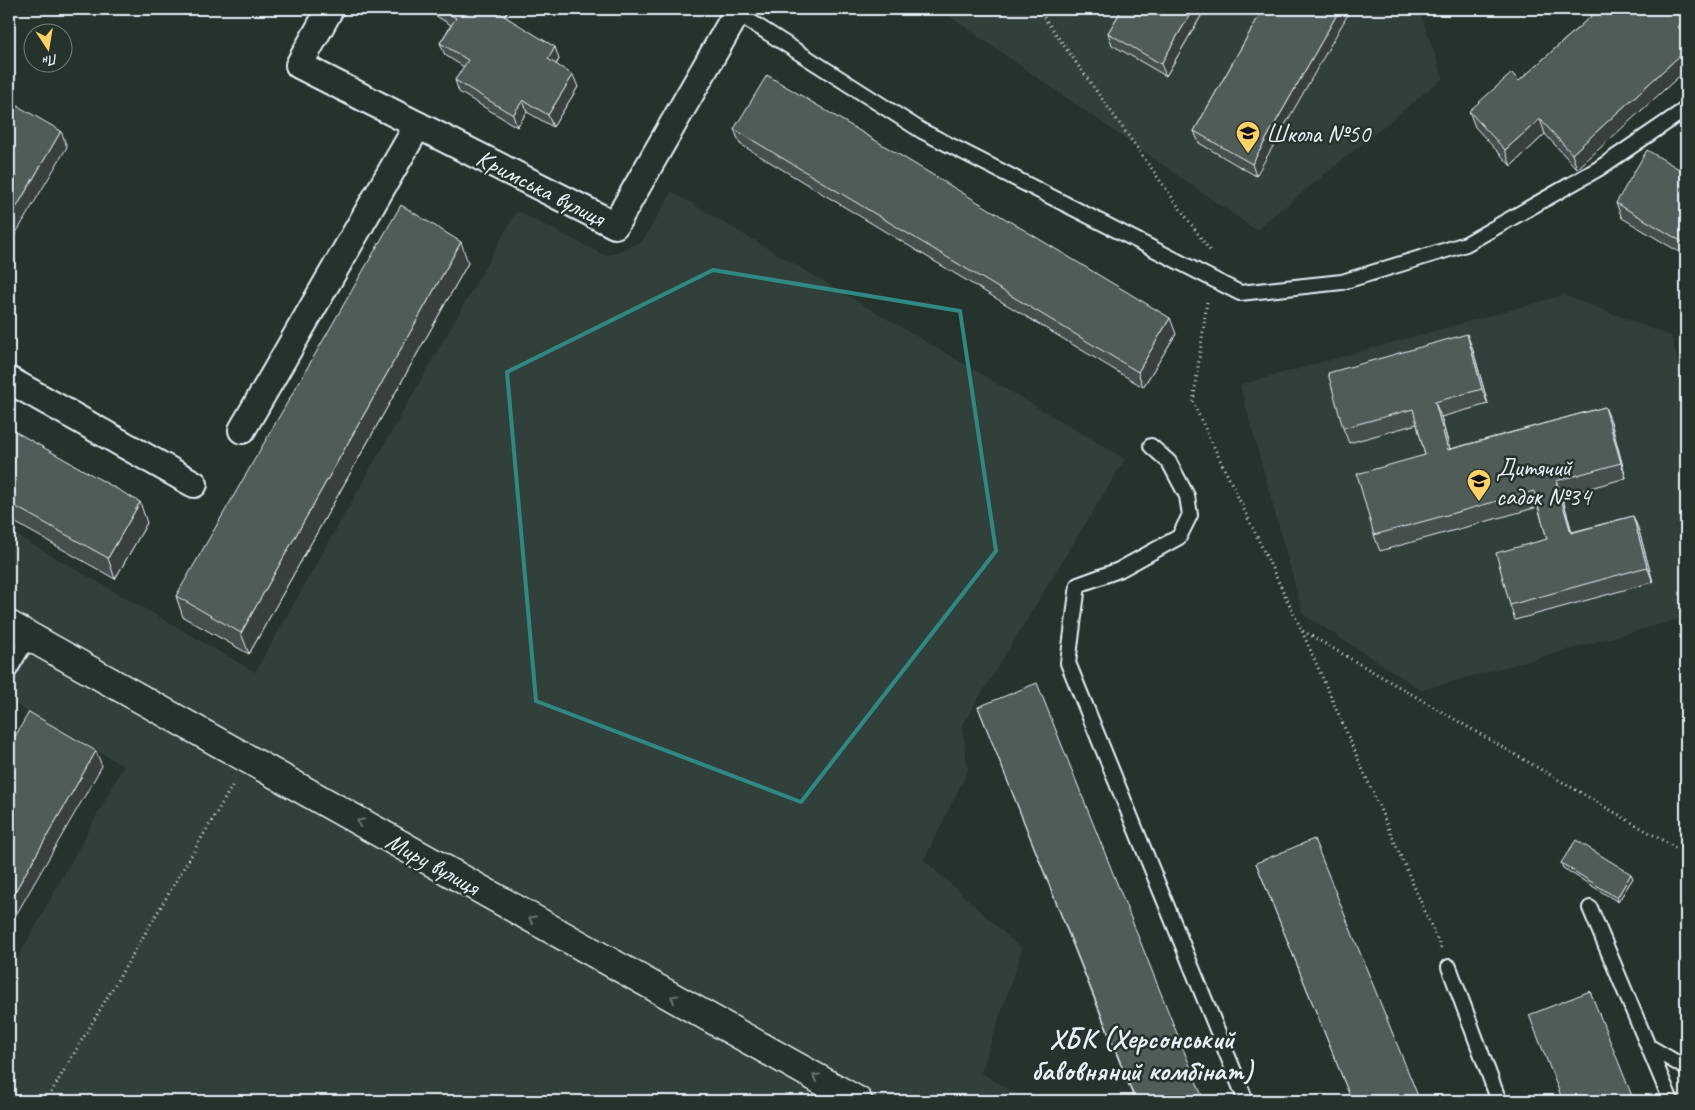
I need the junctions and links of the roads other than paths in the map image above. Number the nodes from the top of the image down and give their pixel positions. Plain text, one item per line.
1 (330, 9) edge
2 (738, 11) edge
3 (1686, 109) edge
4 (418, 125) junction
5 (9, 380) edge
6 (242, 430) dead end
7 (1151, 446) dead end
8 (194, 484) dead end
9 (19, 631) edge
10 (9, 671) edge
11 (1590, 908) dead end
12 (1449, 967) road end
13 (1648, 1046) junction
14 (1686, 1068) edge
15 (858, 1101) edge
16 (1246, 1101) edge
17 (1499, 1101) edge
18 (1671, 1101) edge

1 - 4 street, Кримська вулиця
2 - 3 lane
2 - 4 street, Кримська вулиця
4 - 6 street
5 - 8 street
7 - 16 lane
9 - 10 lane
15 -> 9 street, Миру вулиця
11 - 13 lane
12 - 17 lane
13 - 14 lane
13 - 18 lane

